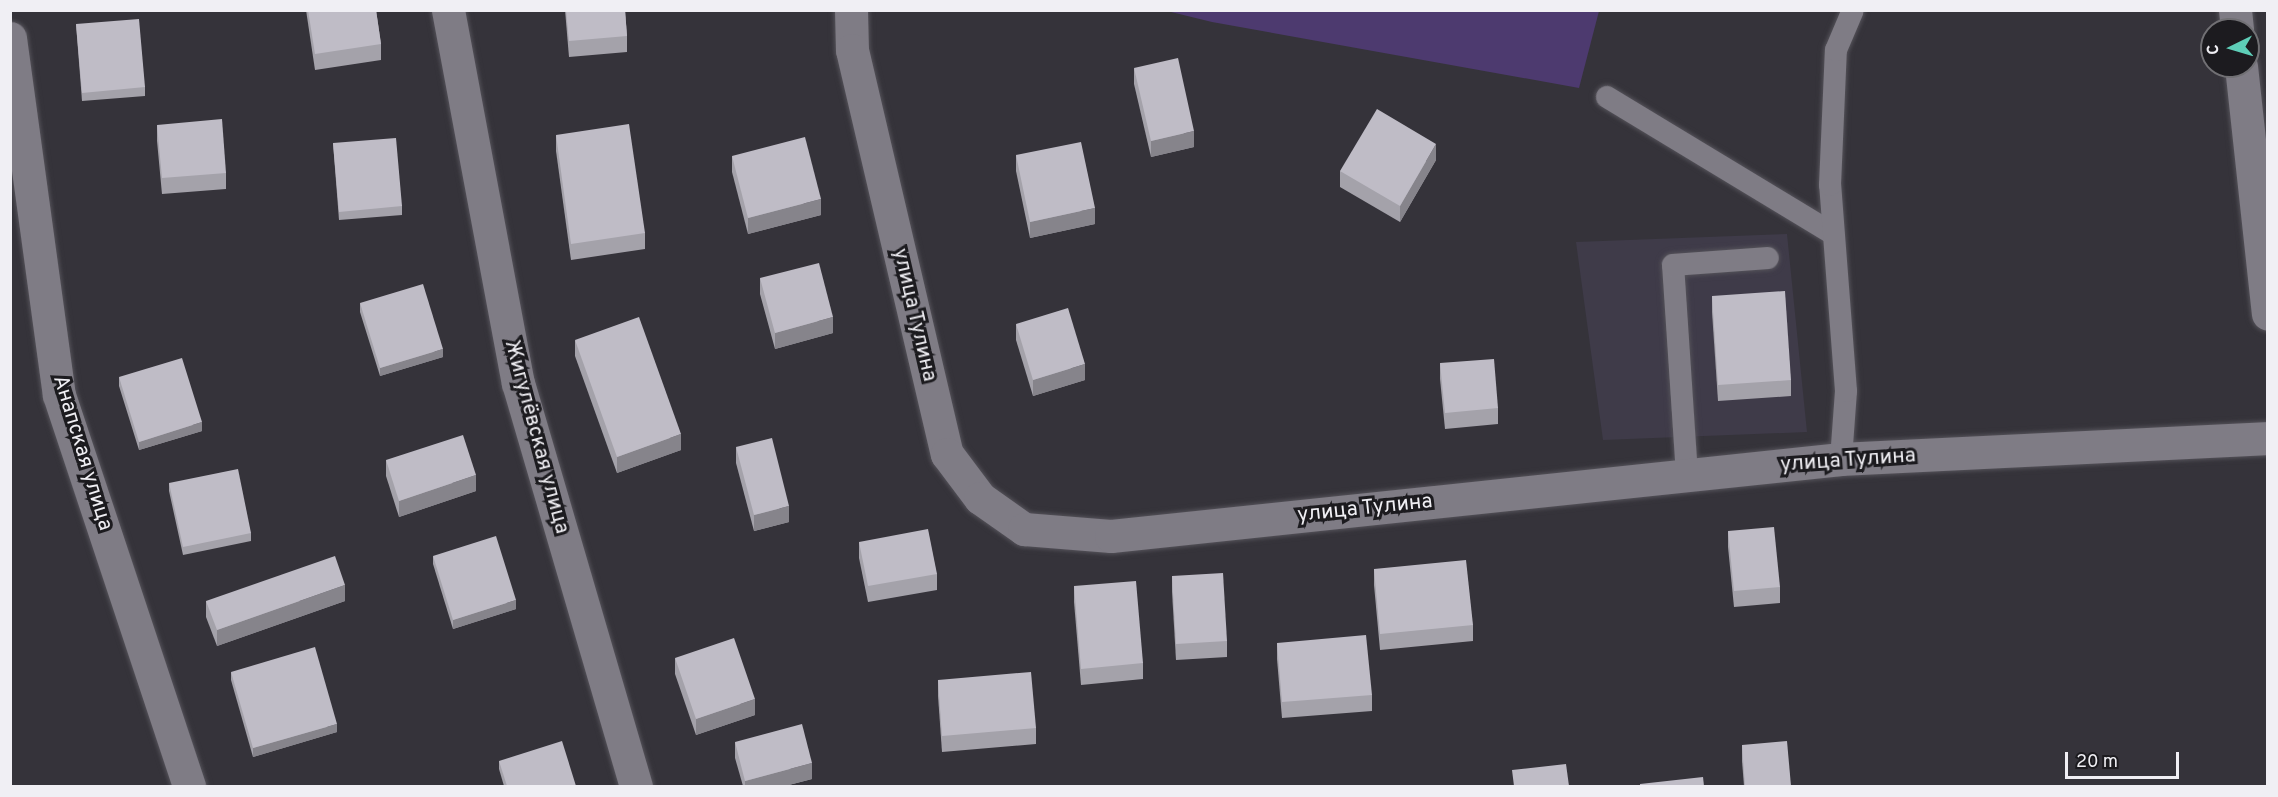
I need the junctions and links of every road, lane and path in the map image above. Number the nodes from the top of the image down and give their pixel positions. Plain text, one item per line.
1 (448, 10) edge
2 (851, 10) edge
3 (1853, 10) edge
4 (10, 38) edge
5 (2242, 78) edge
6 (1607, 97) dead end
7 (1833, 234) junction
8 (1768, 258) dead end
9 (2268, 314) edge
10 (2268, 438) edge
11 (1841, 459) junction
12 (1687, 476) junction
13 (189, 786) edge
14 (636, 786) edge

1 - 14 street, Жигулёвская улица
2 - 12 street, улица Тулина
3 - 7 lane
4 - 13 street, Анапская улица
5 - 9 street
6 - 7 lane
7 - 11 lane
8 - 12 lane
10 - 11 street, улица Тулина
11 - 12 street, улица Тулина

